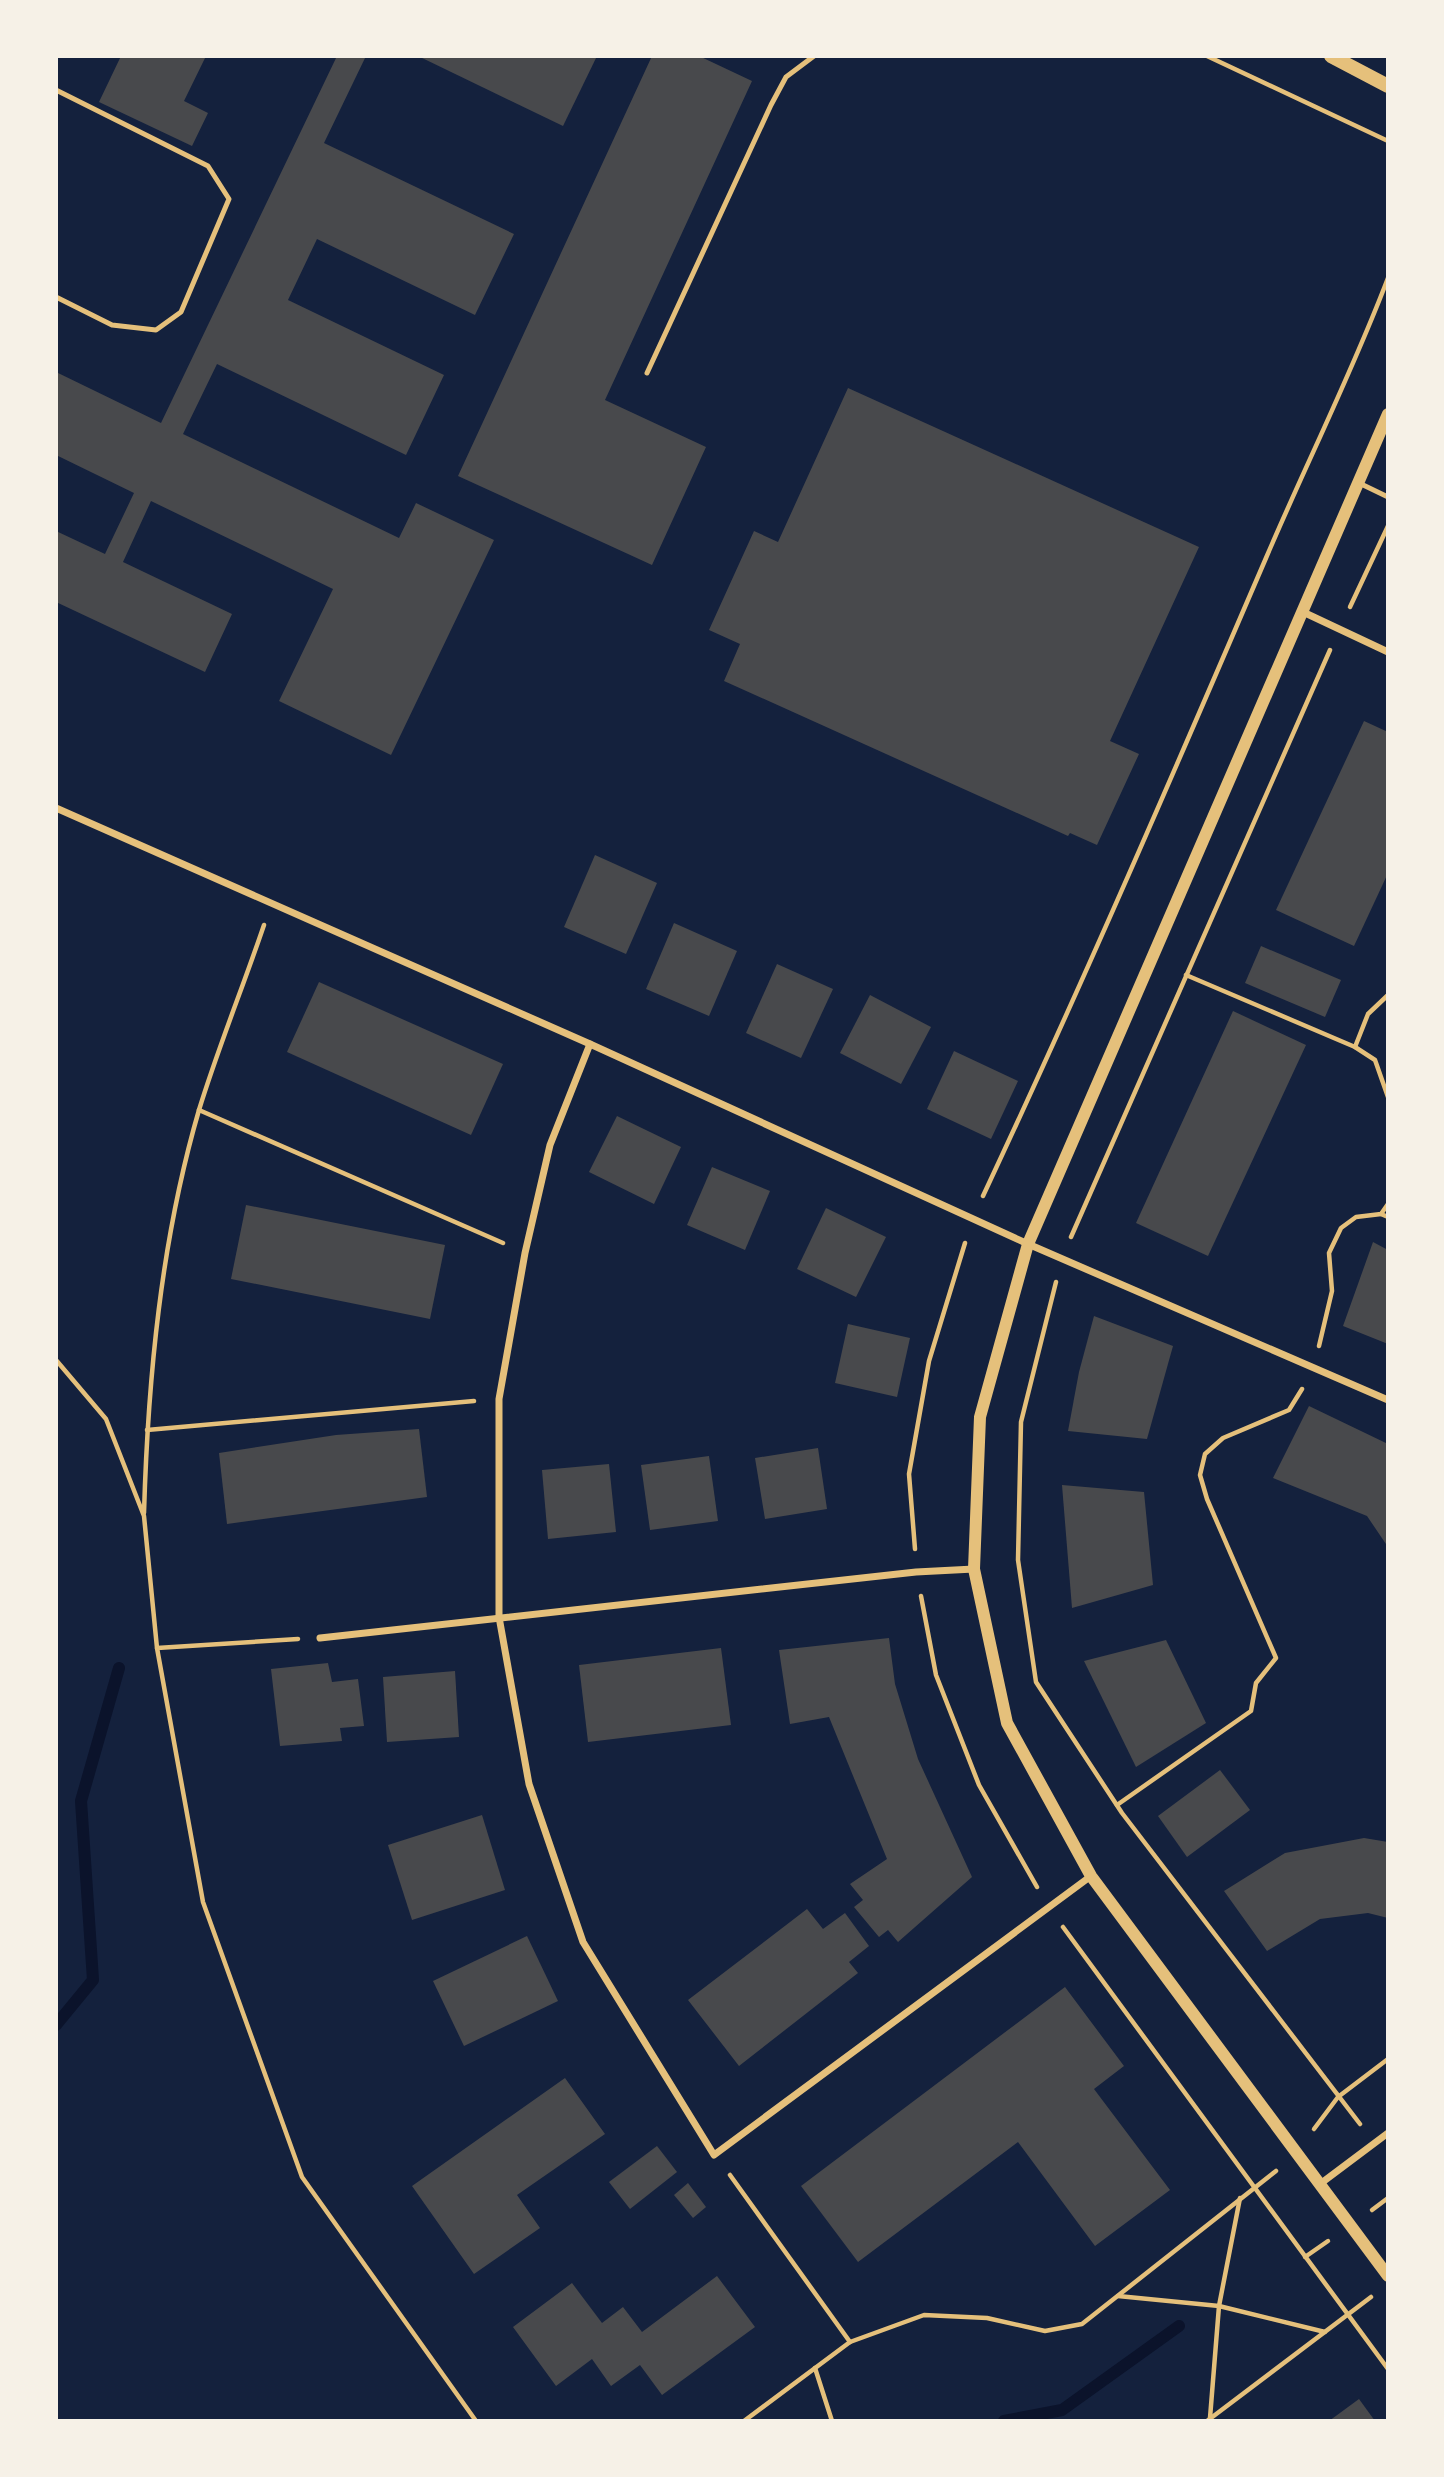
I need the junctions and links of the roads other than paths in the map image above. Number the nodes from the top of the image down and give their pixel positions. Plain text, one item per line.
1 (814, 56) edge
2 (1331, 56) edge
3 (1388, 86) edge
4 (56, 90) edge
5 (56, 297) edge
6 (647, 373) dead end
7 (1388, 414) edge
8 (1359, 483) junction
9 (1388, 497) edge
10 (1303, 612) junction
11 (1388, 652) edge
12 (56, 807) edge
13 (590, 1044) junction
14 (1028, 1244) junction
15 (1388, 1400) edge
16 (974, 1569) junction
17 (499, 1617) junction
18 (320, 1638) road end
19 (1091, 1876) junction
20 (1388, 2133) edge
21 (1320, 2184) junction
22 (1388, 2276) edge

1 - 6 lane
2 - 3 main road
4 - 5 lane
7 - 8 street
8 - 9 lane
8 - 10 street
10 - 11 street
10 - 14 street
12 - 13 street
13 - 14 street
13 - 17 street
14 - 15 street
14 - 16 street
16 - 17 street
16 - 19 street
17 - 18 street
17 - 19 street
19 - 21 street
20 - 21 street
21 - 22 street

